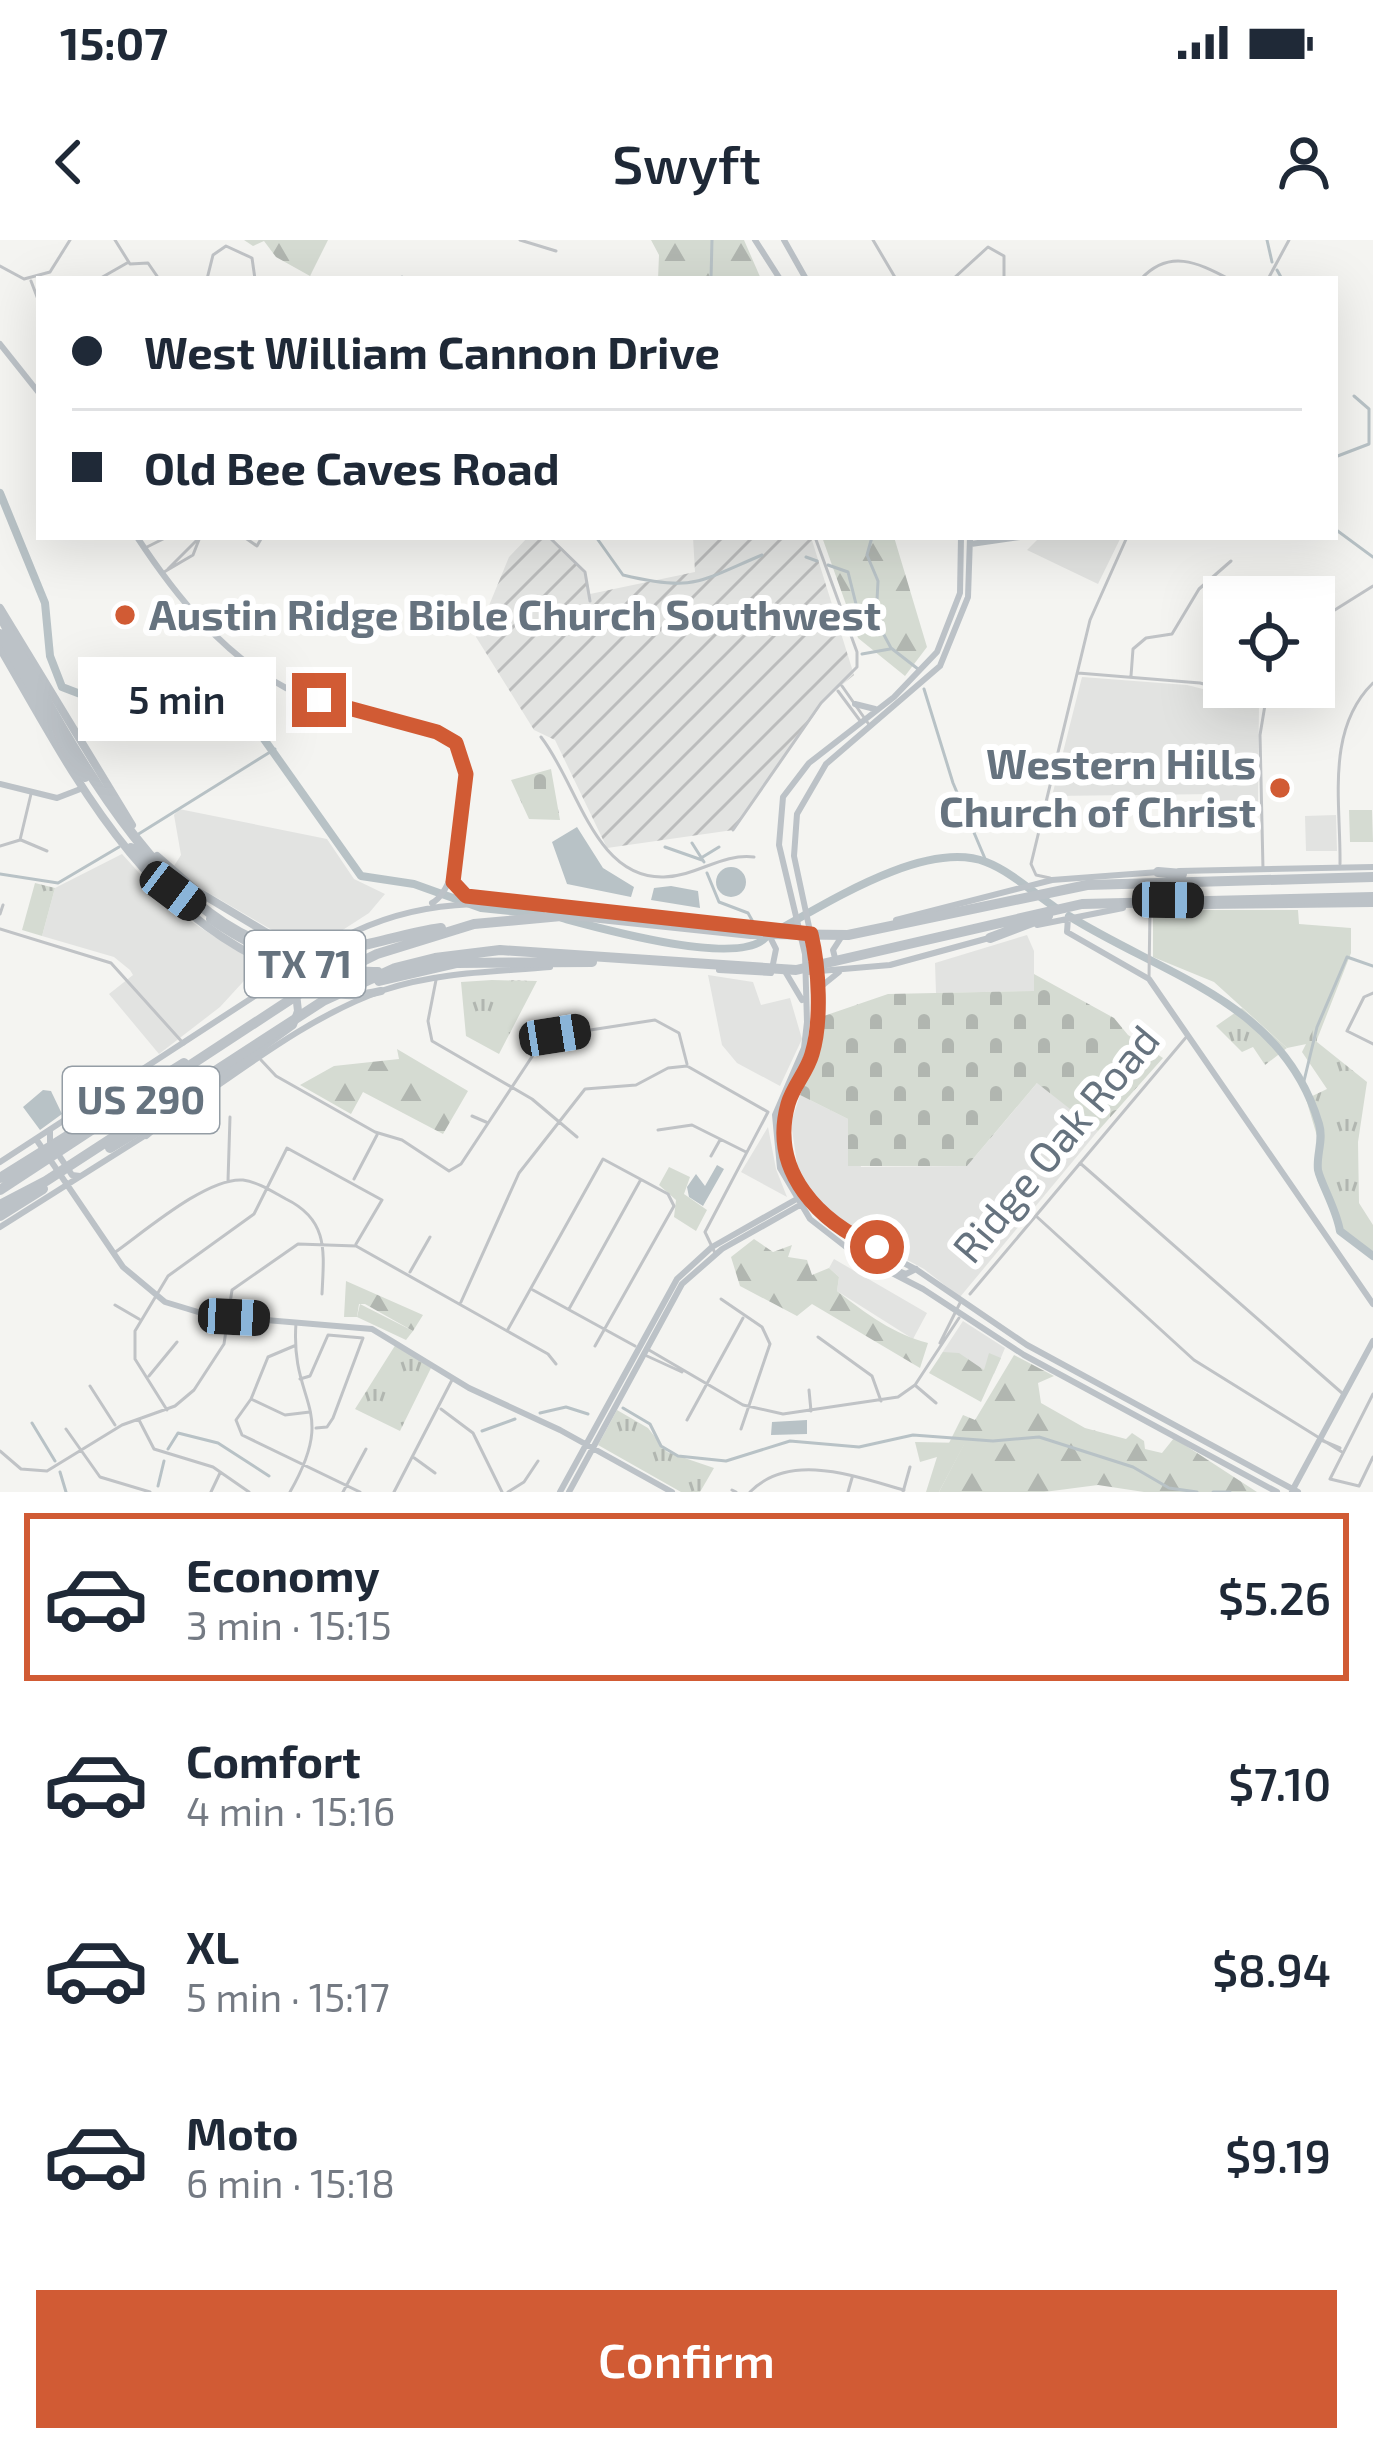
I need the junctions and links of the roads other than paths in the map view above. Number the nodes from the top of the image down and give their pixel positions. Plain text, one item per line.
1 (70, 240) edge
2 (116, 240) edge
3 (520, 240) edge
4 (755, 240) edge
5 (784, 240) edge
6 (874, 240) edge
7 (1289, 240) edge
8 (556, 251) dead end
9 (128, 262) junction
10 (0, 266) edge
11 (93, 270) dead end
12 (50, 272) junction
13 (39, 276) edge
14 (55, 276) edge
15 (98, 276) edge
16 (104, 276) edge
17 (157, 276) edge
18 (208, 276) edge
19 (255, 276) edge
20 (778, 276) edge
21 (803, 276) edge
22 (894, 276) edge
23 (956, 276) edge
24 (1004, 276) edge
25 (1145, 276) edge
26 (1221, 276) edge
27 (1270, 276) edge
28 (36, 277) edge
29 (31, 279) junction
30 (36, 293) edge
31 (0, 344) edge
32 (36, 389) edge
33 (140, 540) edge
34 (160, 540) edge
35 (197, 540) edge
36 (198, 540) edge
37 (552, 540) edge
38 (816, 540) edge
39 (967, 540) edge
40 (1126, 540) edge
41 (147, 547) junction
42 (181, 555) junction
43 (186, 560) junction
44 (1231, 561) dead end
45 (165, 572) junction
46 (1373, 586) edge
47 (590, 601) dead end
48 (1335, 610) edge
49 (0, 612) edge
50 (0, 634) edge
51 (0, 648) edge
52 (942, 652) junction
53 (1078, 673) junction
54 (1131, 675) junction
55 (1373, 683) edge
56 (1203, 684) edge
57 (840, 688) junction
58 (855, 704) junction
59 (1263, 708) edge
60 (878, 710) junction
61 (866, 725) junction
62 (541, 737) dead end
63 (81, 762) junction
64 (0, 784) edge
65 (83, 788) junction
66 (32, 792) junction
67 (733, 830) dead end
68 (20, 840) junction
69 (0, 846) edge
70 (46, 851) dead end
71 (754, 857) dead end
72 (1373, 867) edge
73 (1340, 868) junction
74 (1263, 869) junction
75 (1158, 872) junction
76 (1373, 877) edge
77 (1061, 878) junction
78 (1323, 878) junction
79 (453, 882) junction
80 (1373, 900) edge
81 (200, 902) junction
82 (485, 902) junction
83 (1082, 904) junction
84 (3, 905) edge
85 (1117, 905) junction
86 (421, 907) junction
87 (1150, 907) junction
88 (225, 908) junction
89 (0, 914) edge
90 (1070, 916) junction
91 (1051, 918) junction
92 (200, 921) junction
93 (474, 924) junction
94 (810, 925) junction
95 (263, 928) junction
96 (0, 929) edge
97 (797, 930) junction
98 (845, 931) junction
99 (758, 932) junction
100 (1066, 932) junction
101 (340, 938) junction
102 (989, 938) joint
103 (240, 947) junction
104 (470, 954) junction
105 (254, 956) junction
106 (594, 962) junction
107 (848, 970) junction
108 (816, 971) junction
109 (806, 972) junction
110 (763, 973) junction
111 (787, 974) junction
112 (1149, 975) junction
113 (296, 976) junction
114 (436, 977) junction
115 (270, 986) junction
116 (381, 991) junction
117 (1373, 993) edge
118 (345, 995) junction
119 (814, 1003) junction
120 (280, 1008) junction
121 (807, 1015) junction
122 (806, 1029) junction
123 (816, 1033) junction
124 (1189, 1033) junction
125 (1373, 1044) edge
126 (185, 1045) junction
127 (261, 1060) junction
128 (687, 1066) junction
129 (785, 1084) junction
130 (510, 1087) junction
131 (185, 1103) junction
132 (786, 1111) junction
133 (472, 1116) dead end
134 (230, 1118) dead end
135 (558, 1119) junction
136 (487, 1123) junction
137 (658, 1130) dead end
138 (50, 1133) junction
139 (378, 1133) junction
140 (146, 1135) junction
141 (577, 1137) dead end
142 (721, 1139) junction
143 (108, 1141) junction
144 (38, 1143) junction
145 (748, 1153) junction
146 (711, 1156) dead end
147 (0, 1162) edge
148 (1080, 1163) junction
149 (0, 1177) edge
150 (68, 1178) junction
151 (641, 1179) junction
152 (228, 1181) junction
153 (353, 1181) junction
154 (267, 1189) junction
155 (0, 1190) edge
156 (802, 1200) junction
157 (0, 1205) edge
158 (0, 1216) edge
159 (1036, 1216) junction
160 (0, 1227) edge
161 (430, 1238) dead end
162 (324, 1243) junction
163 (356, 1246) junction
164 (714, 1250) junction
165 (114, 1253) junction
166 (867, 1261) junction
167 (916, 1269) junction
168 (408, 1275) junction
169 (531, 1288) junction
170 (322, 1294) dead end
171 (970, 1294) dead end
172 (155, 1296) junction
173 (721, 1299) dead end
174 (960, 1301) junction
175 (460, 1304) junction
176 (1373, 1304) edge
177 (116, 1305) dead end
178 (569, 1310) junction
179 (958, 1312) junction
180 (744, 1316) junction
181 (227, 1317) junction
182 (141, 1320) junction
183 (296, 1321) junction
184 (507, 1331) junction
185 (608, 1331) junction
186 (818, 1337) dead end
187 (1373, 1341) edge
188 (177, 1342) dead end
189 (595, 1346) dead end
190 (294, 1347) junction
191 (640, 1349) junction
192 (556, 1364) dead end
193 (149, 1376) junction
194 (452, 1378) junction
195 (300, 1379) junction
196 (706, 1385) junction
197 (915, 1385) junction
198 (90, 1386) dead end
199 (809, 1390) dead end
200 (1373, 1394) edge
201 (1344, 1395) junction
202 (251, 1399) junction
203 (881, 1403) junction
204 (936, 1403) dead end
205 (438, 1408) junction
206 (749, 1408) junction
207 (167, 1410) junction
208 (811, 1411) junction
209 (312, 1412) junction
210 (139, 1420) junction
211 (687, 1420) dead end
212 (117, 1428) junction
213 (316, 1428) junction
214 (66, 1429) dead end
215 (741, 1429) dead end
216 (1319, 1440) junction
217 (591, 1446) junction
218 (366, 1449) dead end
219 (0, 1451) edge
220 (1342, 1451) junction
221 (81, 1452) junction
222 (413, 1457) junction
223 (1373, 1457) edge
224 (538, 1461) dead end
225 (305, 1466) junction
226 (910, 1467) dead end
227 (221, 1471) junction
228 (435, 1473) dead end
229 (853, 1476) junction
230 (345, 1489) edge
231 (904, 1491) edge
232 (1294, 1491) edge
233 (150, 1492) edge
234 (211, 1492) edge
235 (249, 1492) edge
236 (290, 1492) edge
237 (360, 1492) edge
238 (394, 1492) edge
239 (505, 1492) edge
240 (564, 1492) edge
241 (672, 1492) edge
242 (750, 1492) edge
243 (848, 1492) edge
244 (1277, 1492) edge

1 - 12 street
2 - 9 street
3 - 8 street
4 - 20 main road
5 - 21 main road
6 - 22 street
7 - 27 street
9 - 16 street
9 - 17 street
10 - 29 street
11 - 15 street
12 - 13 street
12 - 14 street
18 - 19 street
23 - 24 street
25 - 26 street
28 - 29 street
29 - 30 street
31 - 32 main road
33 - 41 main road
34 - 41 street
35 - 42 street
36 - 43 street
37 - 47 street
38 - 57 street
39 - 52 main road
40 - 53 street
41 - 45 main road
42 - 43 street
42 - 45 street
43 - 45 street
44 - 54 street
45 - 79 main road
46 - 48 street
49 - 63 highway, TX 71
49 - 88 main road, TX 71
50 - 63 highway, TX 71
51 - 65 main road
52 - 60 main road
52 - 61 main road
53 - 54 street
53 - 77 street
54 - 56 street
55 - 73 street
57 - 58 street
57 - 61 street
57 - 67 street
58 - 60 main road
58 - 61 street
59 - 74 street
60 - 61 main road
61 - 94 main road
61 - 97 main road
62 - 71 street
63 - 81 highway, TX 71
63 - 104 highway, TX 71
64 - 66 main road
65 - 66 main road
65 - 92 main road
66 - 68 street
68 - 69 street
68 - 70 street
72 - 73 main road
73 - 74 main road
74 - 75 main road
75 - 77 main road
75 - 78 highway
76 - 78 highway, US 290
77 - 98 main road
78 - 93 highway, US 290
79 - 82 main road
79 - 86 main road
80 - 85 highway
80 - 87 main road
81 - 88 main road
81 - 92 main road
81 - 93 highway, TX 71
82 - 86 main road
82 - 99 main road
83 - 85 highway
83 - 91 highway
83 - 104 highway, US 290
84 - 89 street
85 - 87 main road
85 - 90 main road
86 - 101 main road
87 - 112 street
88 - 95 main road
90 - 91 main road
90 - 100 main road
91 - 100 street
91 - 102 highway
92 - 103 main road
93 - 120 highway, US 290
94 - 97 main road
94 - 98 main road
94 - 108 main road
95 - 101 main road
95 - 103 main road
95 - 113 main road
96 - 126 street
97 - 99 main road
97 - 109 main road
98 - 107 main road
99 - 110 main road
100 - 112 main road
101 - 113 main road
102 - 107 main road
103 - 105 main road
104 - 118 highway, US 290
105 - 113 main road
105 - 115 main road
106 - 110 main road
106 - 114 main road
106 - 118 highway
107 - 108 main road
107 - 119 main road
108 - 109 main road
108 - 119 main road
109 - 111 main road
109 - 121 main road
110 - 111 main road
111 - 121 main road
112 - 124 main road
113 - 115 main road
113 - 118 main road
113 - 131 main road
114 - 116 main road
114 - 130 street
115 - 126 main road
116 - 118 main road
116 - 127 main road
117 - 125 street
118 - 143 highway, US 290
119 - 123 main road
120 - 149 highway, US 290
120 - 155 highway, US 290
121 - 122 main road
122 - 123 main road
122 - 129 main road
123 - 132 main road
124 - 148 street, Ridge Oak Road
124 - 176 main road
126 - 138 main road
127 - 139 street
127 - 140 main road
128 - 130 street
128 - 135 street
128 - 145 street
129 - 132 main road
129 - 156 main road
130 - 135 street
130 - 136 street
131 - 140 main road
131 - 150 highway
132 - 156 main road
133 - 136 street
134 - 152 street
135 - 141 street
135 - 175 street
136 - 139 street
137 - 142 street
138 - 144 main road
138 - 150 main road
139 - 153 street
140 - 150 main road
142 - 145 street
142 - 146 street
143 - 150 highway
143 - 157 highway, US 290
144 - 147 main road
144 - 150 main road
145 - 164 street
148 - 159 street, Ridge Oak Road
148 - 201 street
150 - 158 highway
150 - 160 main road
150 - 165 main road
151 - 169 street
151 - 178 street
151 - 185 street
152 - 154 street
152 - 165 street
153 - 154 street
153 - 163 street
154 - 162 street
154 - 172 street
156 - 164 main road
156 - 166 main road
156 - 167 main road
159 - 171 street, Ridge Oak Road
159 - 216 street
161 - 168 street
162 - 163 street
162 - 170 street
162 - 181 street
163 - 168 street
164 - 191 main road
165 - 172 main road
166 - 167 main road
166 - 179 main road
167 - 174 main road
168 - 175 street
169 - 178 street, Ridge Oak Road
169 - 184 street
172 - 181 main road
172 - 182 street
173 - 180 street
174 - 179 street, Ridge Oak Road
174 - 232 main road
175 - 184 street
177 - 182 street
178 - 185 street, Ridge Oak Road
179 - 197 street, Ridge Oak Road
179 - 244 main road
180 - 196 street
180 - 206 street
181 - 183 main road
181 - 207 street
182 - 193 street
183 - 190 street
183 - 194 main road
184 - 192 street
185 - 189 street
185 - 191 street, Ridge Oak Road
186 - 203 street
187 - 201 main road
188 - 193 street
190 - 195 street
190 - 202 street
191 - 196 street, Ridge Oak Road
191 - 217 main road
193 - 207 street
194 - 205 street
194 - 217 main road
195 - 209 street
195 - 213 street
196 - 206 street, Ridge Oak Road
196 - 211 street
197 - 203 street, Ridge Oak Road
197 - 204 street
198 - 212 street
199 - 208 street
200 - 220 street
201 - 216 main road
202 - 209 street
202 - 225 street
203 - 208 street, Ridge Oak Road
205 - 222 street
205 - 239 street
206 - 208 street, Ridge Oak Road
206 - 215 street
207 - 210 street
209 - 213 street
210 - 212 street
210 - 227 street
212 - 221 street
213 - 225 street
214 - 221 street
216 - 220 street
216 - 232 main road
217 - 240 main road
217 - 241 main road
218 - 230 street
219 - 221 street
220 - 223 street
221 - 233 street
222 - 228 street
222 - 238 street
224 - 239 street
225 - 230 street
225 - 236 street
226 - 231 street
227 - 234 street
227 - 235 street
229 - 231 street
229 - 242 street
229 - 243 street
230 - 237 street

